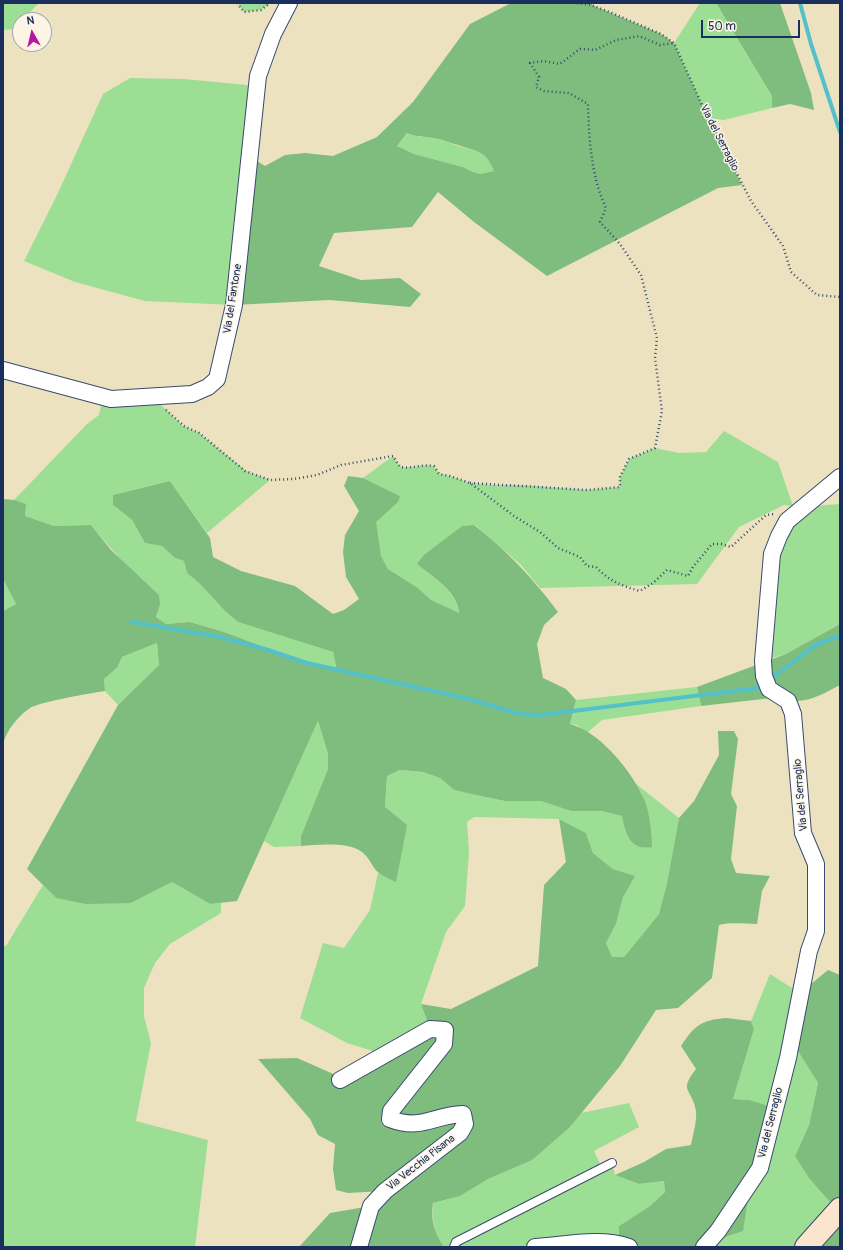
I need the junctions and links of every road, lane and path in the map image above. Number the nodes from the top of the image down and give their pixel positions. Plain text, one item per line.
1 (237, 3) edge
2 (270, 3) edge
3 (288, 3) edge
4 (577, 3) edge
5 (674, 42) junction
6 (840, 297) edge
7 (3, 370) edge
8 (155, 397) junction
9 (840, 477) edge
10 (470, 483) junction
11 (787, 521) junction
12 (340, 1080) dead end
13 (612, 1163) dead end
14 (840, 1209) edge
15 (359, 1247) edge
16 (454, 1247) edge
17 (534, 1247) edge
18 (629, 1247) edge
19 (704, 1247) edge
20 (806, 1247) edge

1 - 2 path
3 - 8 street, Via del Fantone
4 - 5 path
5 - 6 path, Via del Serraglio
5 - 10 path
7 - 8 street, Via del Fantone
8 - 10 path
9 - 11 street, Via del Serraglio
10 - 11 path
11 - 19 street, Via del Serraglio
12 - 15 street, Via Vecchia Pisana
13 - 16 lane
14 - 20 main road
17 - 18 street

